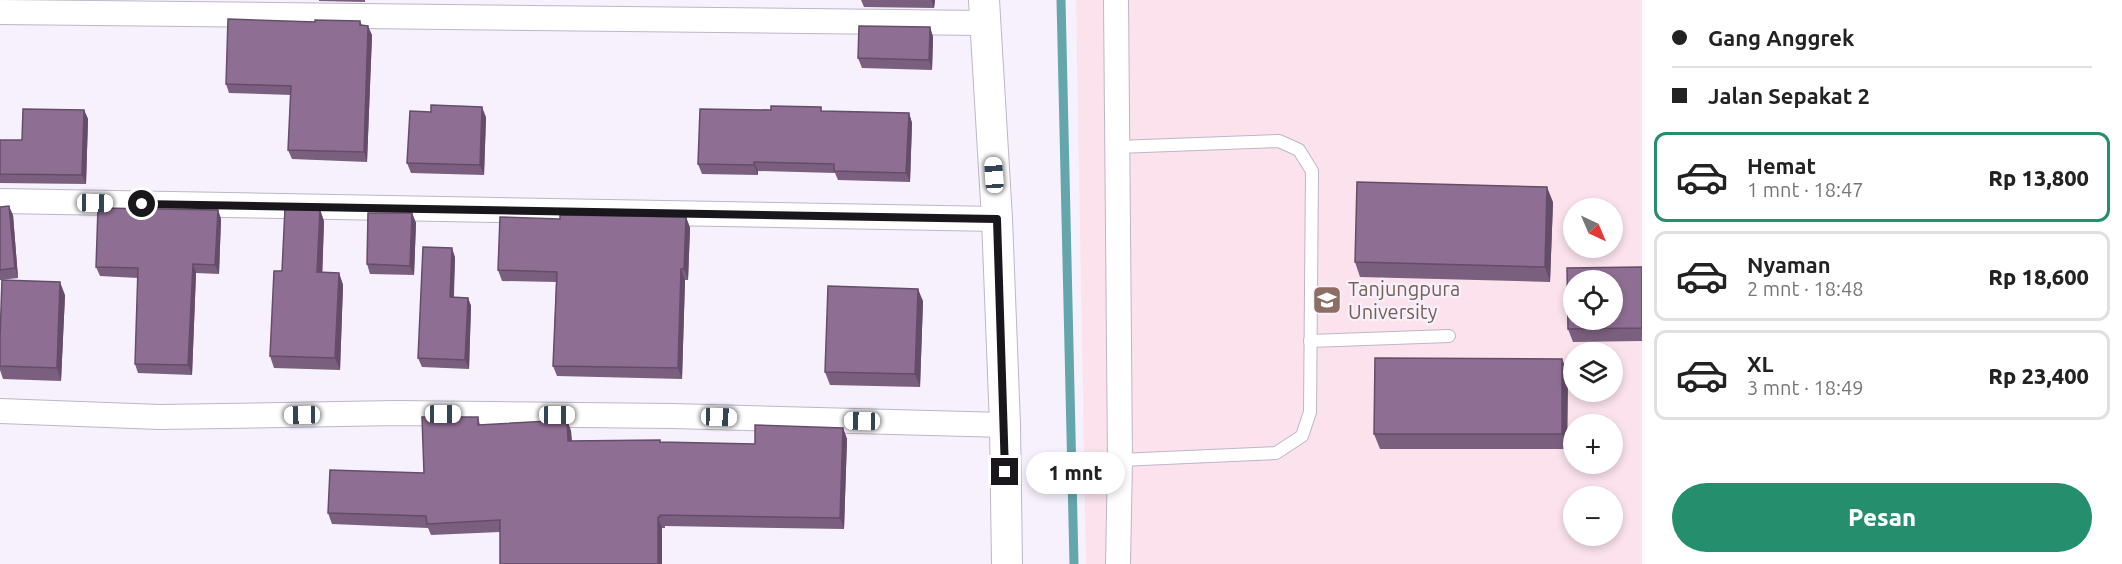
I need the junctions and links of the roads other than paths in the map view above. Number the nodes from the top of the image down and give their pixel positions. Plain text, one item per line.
1 (1116, 0) edge
2 (984, 11) edge
3 (0, 12) edge
4 (1117, 147) junction
5 (0, 201) edge
6 (997, 219) junction
7 (1449, 336) dead end
8 (1310, 341) junction
9 (0, 411) edge
10 (1005, 425) junction
11 (1120, 460) junction
12 (1007, 564) edge
13 (1118, 564) edge

1 - 4 street
2 - 3 street
2 - 6 street
4 - 8 lane
4 - 11 street
5 - 6 street
6 - 10 street
7 - 8 lane
8 - 11 lane
9 - 10 street
10 - 12 street
11 - 13 street

